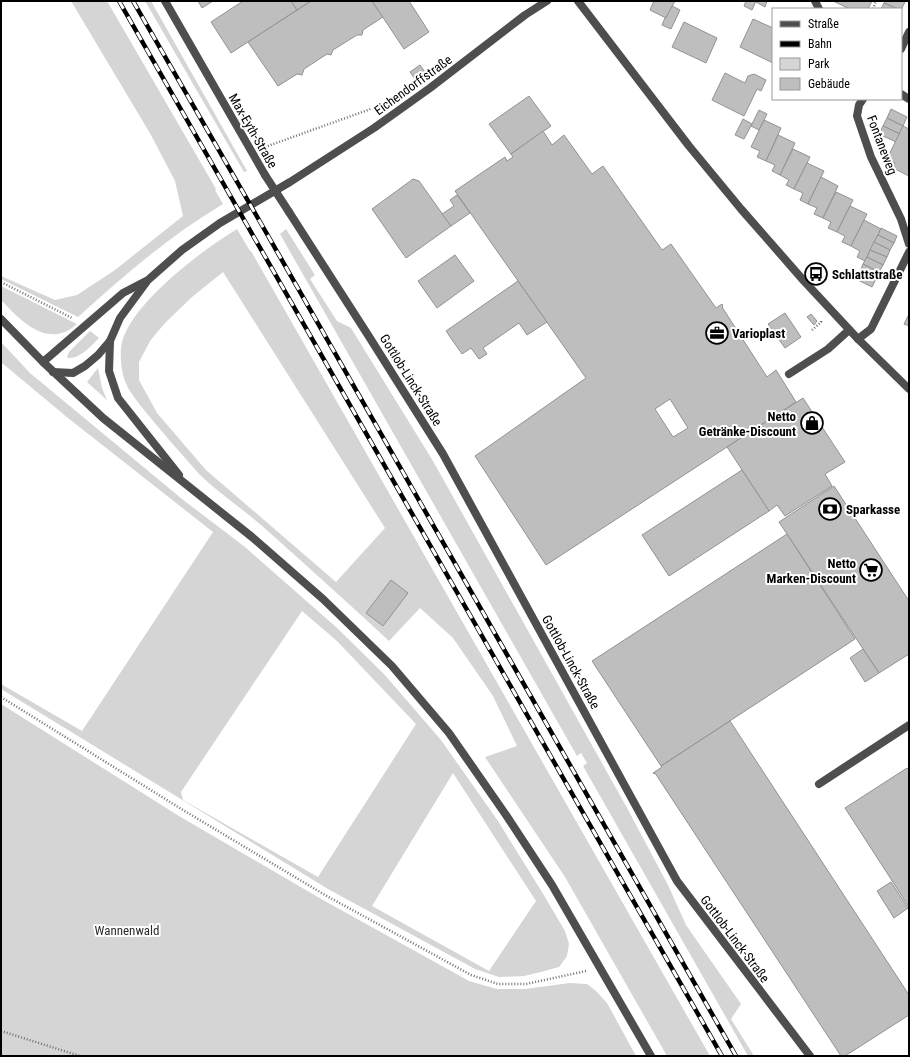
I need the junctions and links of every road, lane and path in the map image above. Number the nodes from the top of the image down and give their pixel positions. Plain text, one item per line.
1 (165, 1) edge
2 (547, 1) edge
3 (578, 1) edge
4 (909, 32) edge
5 (902, 47) edge
6 (862, 100) edge
7 (386, 104) dead end
8 (251, 152) junction
9 (909, 244) edge
10 (909, 252) edge
11 (325, 270) joint
12 (148, 280) junction
13 (1, 282) edge
14 (816, 316) dead end
15 (1, 319) edge
16 (86, 325) junction
17 (812, 330) dead end
18 (849, 330) junction
19 (858, 339) junction
20 (110, 341) junction
21 (42, 362) junction
22 (53, 372) junction
23 (789, 374) dead end
24 (909, 389) edge
25 (190, 488) junction
26 (1, 697) edge
27 (909, 725) edge
28 (819, 784) dead end
29 (600, 968) junction
30 (1, 1030) edge
31 (80, 1056) edge
32 (651, 1056) edge
33 (810, 1056) edge

1 - 8 street, Max-Eyth-Straße
2 - 12 street, Eichendorffstraße
3 - 18 street
4 - 5 street
6 - 9 street, Fontaneweg
7 - 8 path
8 - 11 street, Max-Eyth-Straße, bridge
10 - 19 street
11 - 33 street, Gottlob-Linck-Straße
12 - 16 street
12 - 20 street
13 - 16 path
14 - 17 path
15 - 21 street
16 - 21 street
18 - 19 street
18 - 23 street
19 - 24 street
20 - 22 street
20 - 25 street
21 - 22 street
22 - 25 street
25 - 29 street
26 - 29 path
27 - 28 street
29 - 32 street
30 - 31 path

